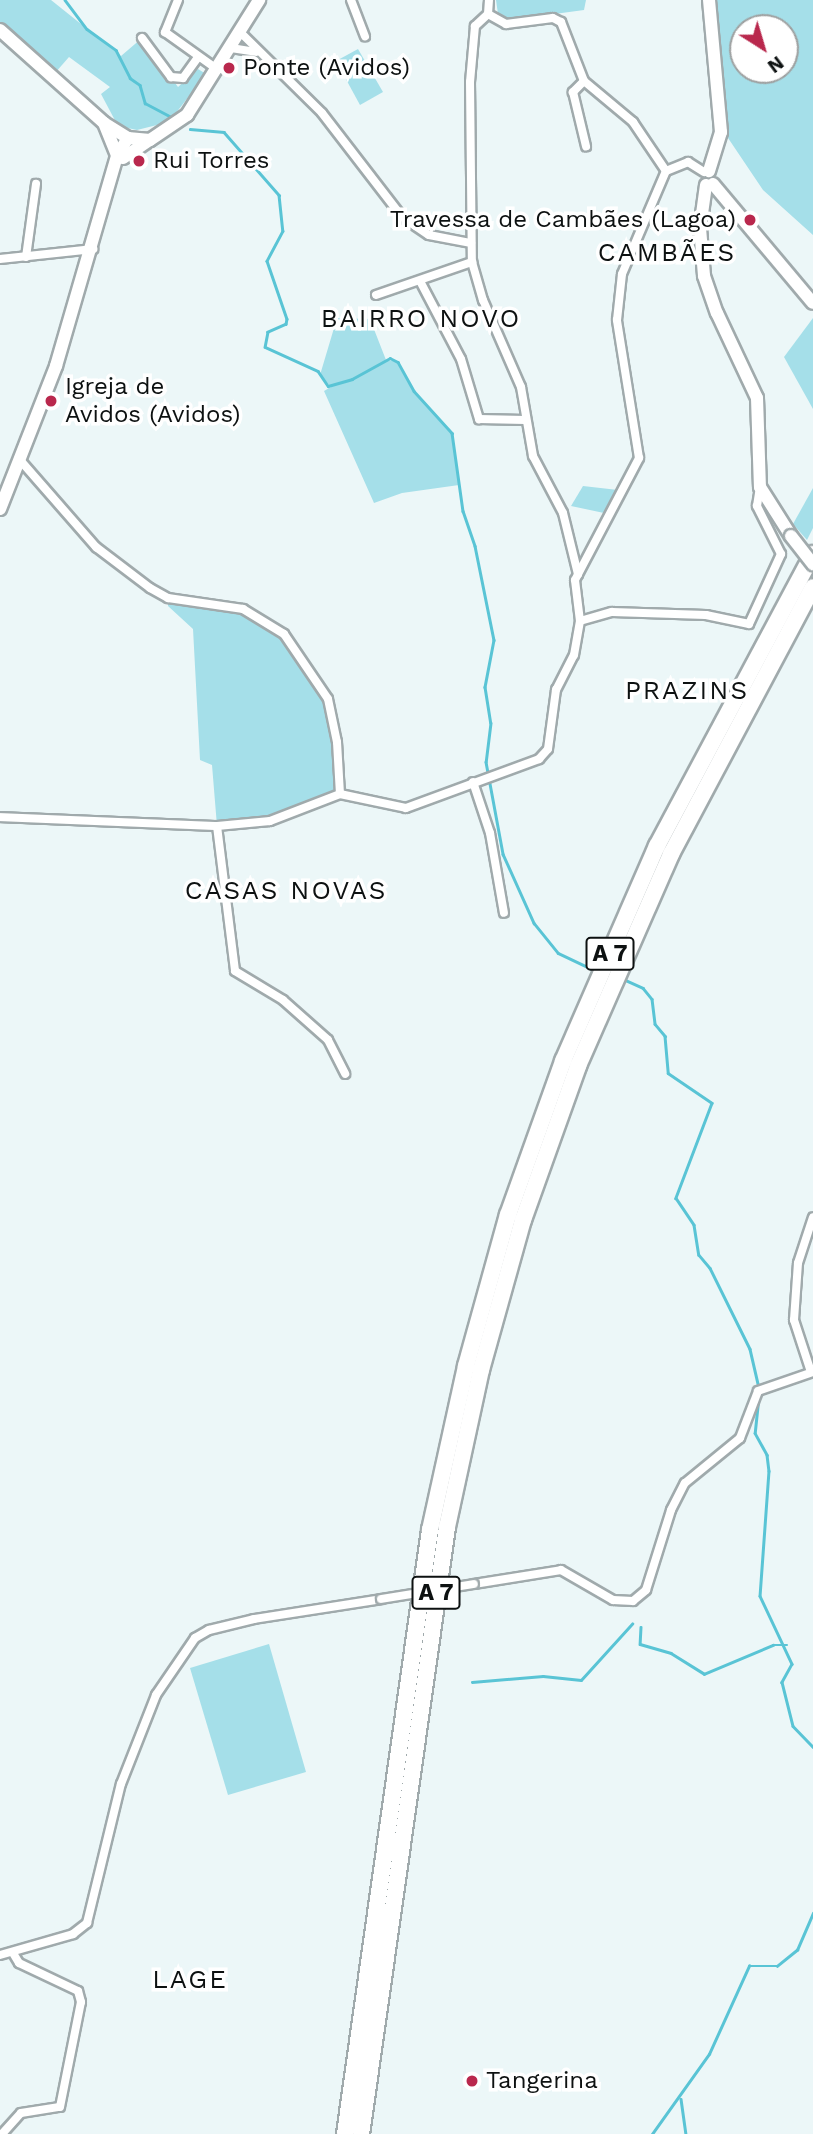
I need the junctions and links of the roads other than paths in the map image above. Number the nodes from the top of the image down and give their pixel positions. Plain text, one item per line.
1 (178, 0) edge
2 (259, 0) edge
3 (351, 0) edge
4 (489, 0) edge
5 (709, 0) edge
6 (488, 14) junction
7 (0, 30) edge
8 (240, 32) junction
9 (365, 36) dead end
10 (142, 38) dead end
11 (231, 48) junction
12 (256, 52) junction
13 (198, 57) junction
14 (218, 70) junction
15 (584, 81) junction
16 (104, 123) junction
17 (128, 138) junction
18 (150, 140) junction
19 (586, 146) dead end
20 (120, 157) junction
21 (666, 171) junction
22 (708, 178) junction
23 (36, 184) dead end
24 (471, 243) junction
25 (93, 249) junction
26 (26, 257) junction
27 (0, 260) edge
28 (471, 262) junction
29 (420, 281) junction
30 (376, 295) dead end
31 (813, 303) edge
32 (525, 420) junction
33 (20, 460) junction
34 (760, 487) junction
35 (0, 509) edge
36 (813, 554) edge
37 (813, 564) edge
38 (578, 574) junction
39 (813, 587) edge
40 (580, 621) junction
41 (473, 782) junction
42 (340, 794) junction
43 (0, 817) edge
44 (217, 825) junction
45 (664, 850) junction
46 (504, 913) dead end
47 (571, 1063) junction
48 (345, 1074) dead end
49 (813, 1217) edge
50 (812, 1372) edge
51 (13, 1953) junction
52 (0, 1955) edge
53 (2, 2134) edge
54 (345, 2134) edge
55 (361, 2134) edge

1 - 13 street
2 - 8 main road
3 - 9 street
4 - 6 street
5 - 22 main road
6 - 15 street
6 - 24 street
7 - 16 main road
8 - 11 main road
8 - 12 street
10 - 13 street
11 - 12 street
11 - 14 main road
12 - 24 street
13 - 14 street
14 - 18 main road
15 - 19 street
15 - 21 street
16 - 17 main road
16 - 20 main road
17 - 18 main road
17 - 20 main road
18 - 20 main road
20 - 25 main road
21 - 22 street
21 - 38 street
22 - 31 main road
22 - 34 main road
23 - 26 street
24 - 28 street
25 - 26 street
25 - 33 main road
26 - 27 street
28 - 29 street
28 - 32 street
29 - 30 street
29 - 32 street
32 - 38 street
33 - 35 main road
33 - 42 street
34 - 37 main road, bridge
34 - 40 street
36 - 45 highway, A 7
38 - 40 street
39 - 45 highway, A 7
40 - 41 street
41 - 42 street
41 - 46 street
42 - 44 street
43 - 44 street
44 - 48 street
45 - 47 highway, A 7
47 - 54 highway, A 7
47 - 55 highway, A 7
49 - 50 street
50 - 51 street, bridge
51 - 52 street
51 - 53 street

